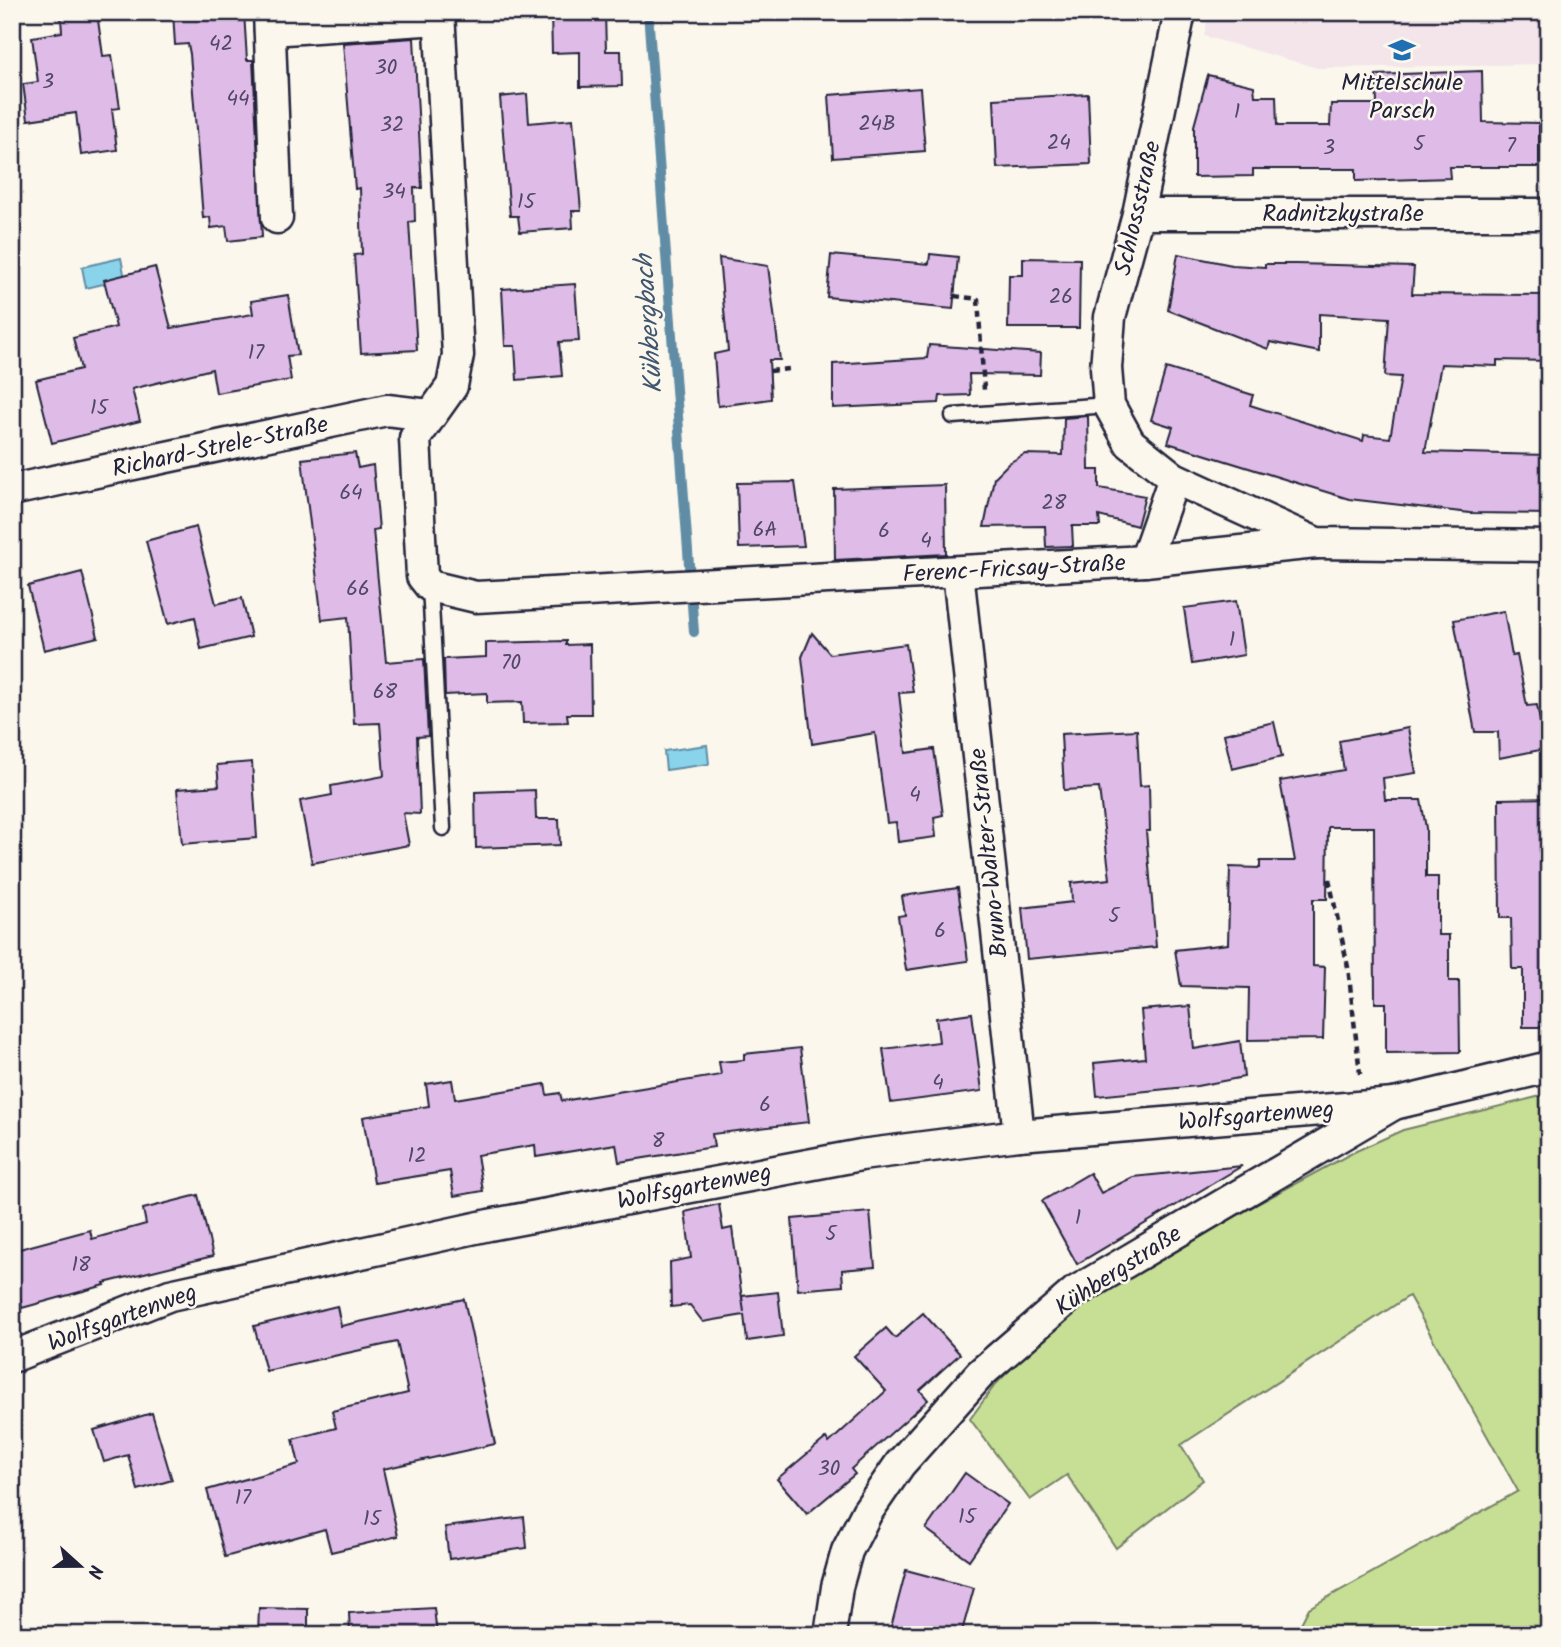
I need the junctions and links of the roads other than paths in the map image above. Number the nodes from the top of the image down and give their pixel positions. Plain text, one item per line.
1 (1180, 12) edge
2 (439, 15) edge
3 (270, 21) edge
4 (1138, 214) junction
5 (1549, 214) edge
6 (276, 218) dead end
7 (1109, 405) junction
8 (429, 415) junction
9 (953, 416) dead end
10 (1174, 478) junction
11 (12, 490) edge
12 (1316, 543) junction
13 (1549, 546) edge
14 (1145, 561) junction
15 (958, 572) junction
16 (430, 586) junction
17 (443, 828) dead end
18 (1549, 1068) edge
19 (1394, 1104) junction
20 (1019, 1135) junction
21 (12, 1357) edge
22 (830, 1635) edge

1 - 4 street, Schlossstraße
2 - 3 street
2 - 8 street
3 - 6 street
4 - 5 street, Radnitzkystraße
4 - 7 street, Schlossstraße
7 - 9 lane
7 - 10 street, Schlossstraße
8 - 11 street, Richard-Strele-Straße
8 - 16 street
10 - 12 street, Schlossstraße
10 - 14 street
12 - 13 street, Schlossstraße
12 - 14 street, Ferenc-Fricsay-Straße
14 - 15 street, Ferenc-Fricsay-Straße
15 - 16 street, Ferenc-Fricsay-Straße
15 - 20 street, Bruno-Walter-Straße
16 - 17 lane
18 - 19 street, Kühbergstraße
19 - 20 street, Wolfsgartenweg
19 - 22 street, Kühbergstraße
20 - 21 street, Wolfsgartenweg

